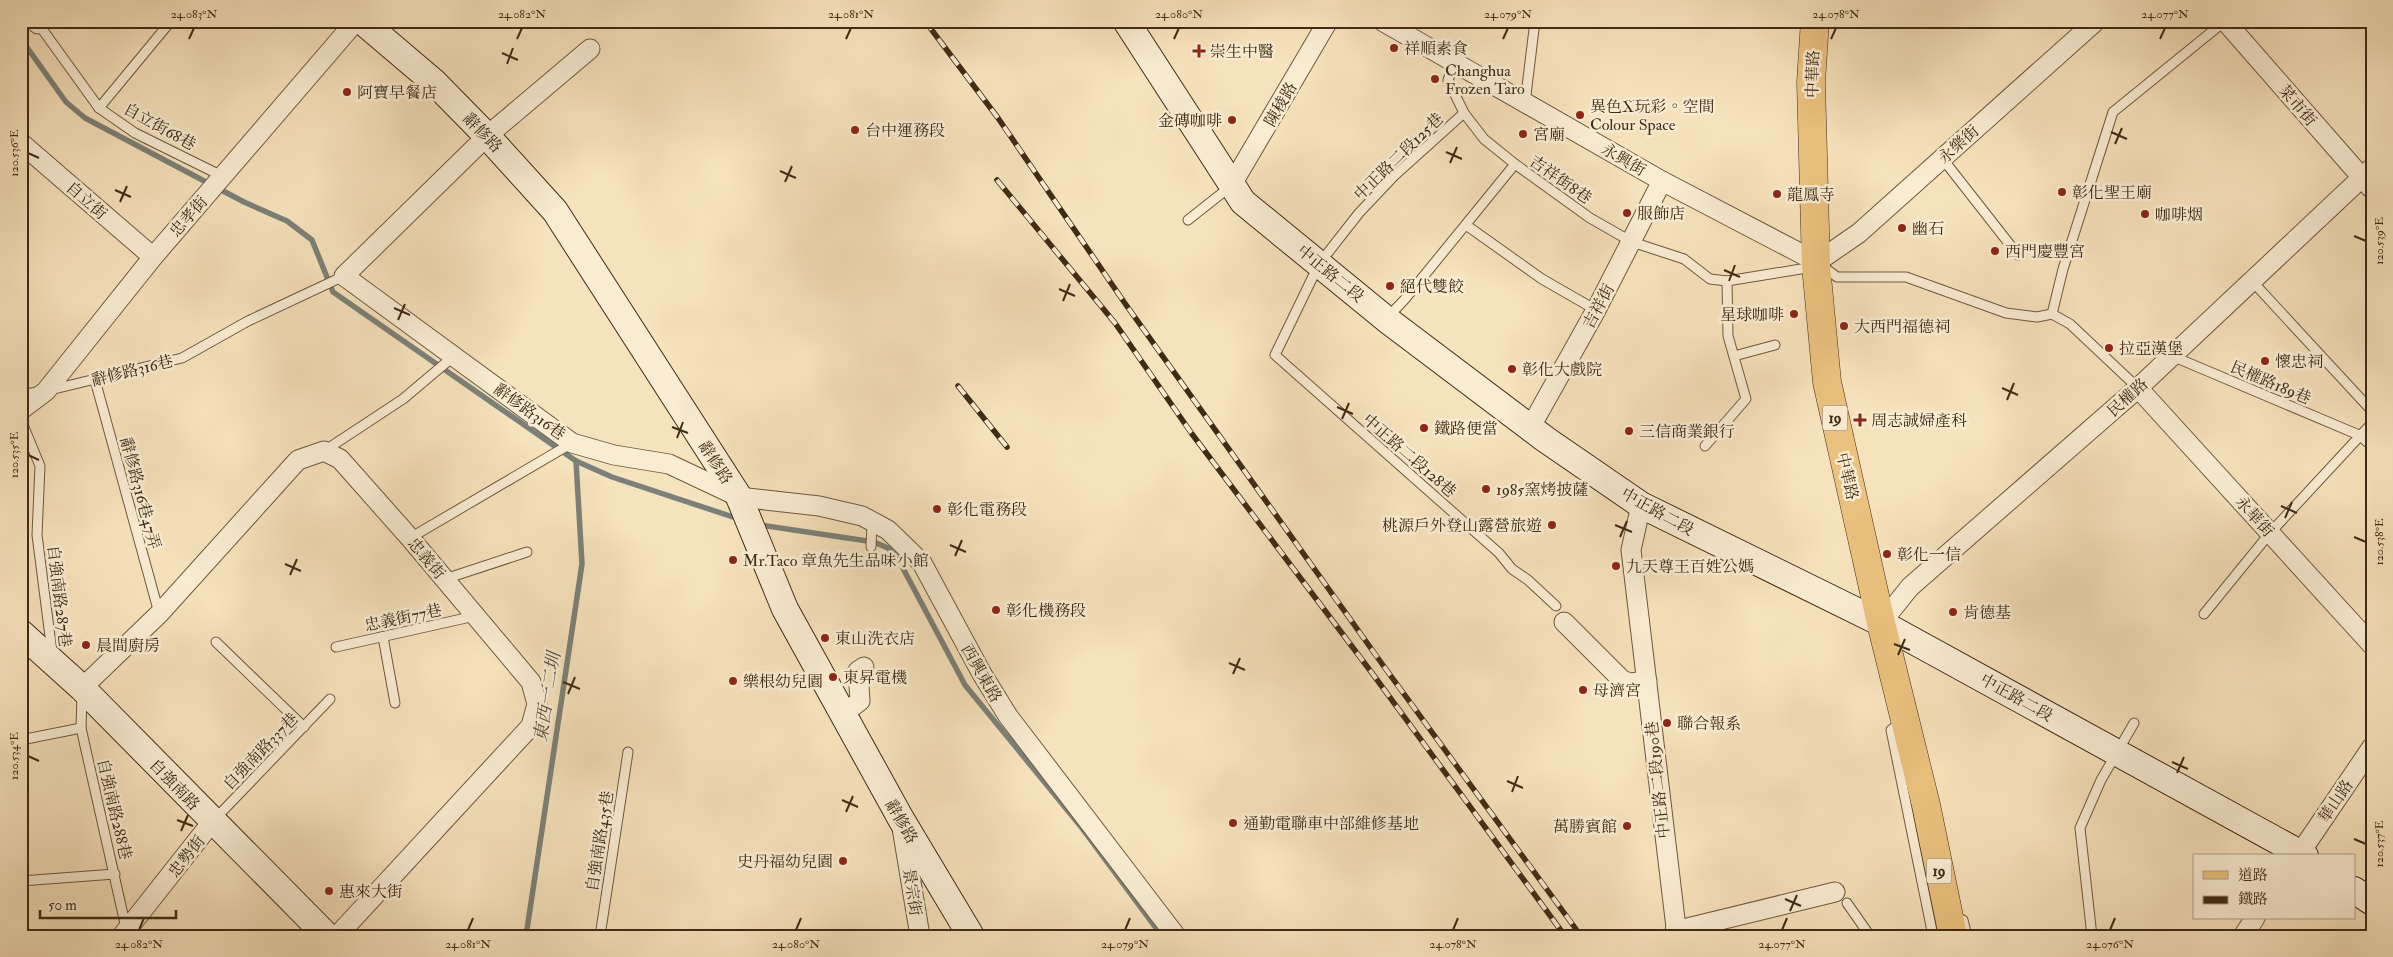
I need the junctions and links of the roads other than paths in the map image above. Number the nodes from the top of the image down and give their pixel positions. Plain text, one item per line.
1 (172, 21) edge
2 (356, 21) edge
3 (362, 21) edge
4 (1126, 21) edge
5 (1328, 21) edge
6 (1382, 21) edge
7 (1535, 21) edge
8 (1815, 21) edge
9 (2096, 21) edge
10 (2225, 21) edge
11 (38, 22) edge
12 (590, 49) dead end
13 (1454, 64) junction
14 (1525, 103) junction
15 (99, 108) junction
16 (1464, 113) junction
17 (487, 136) junction
18 (21, 143) edge
19 (1942, 158) junction
20 (1514, 164) junction
21 (222, 176) junction
22 (2368, 178) edge
23 (1662, 181) junction
24 (1231, 186) junction
25 (1188, 220) dead end
26 (1466, 225) junction
27 (1632, 242) junction
28 (2018, 255) dead end
29 (153, 257) junction
30 (1319, 264) junction
31 (1816, 264) junction
32 (344, 276) junction
33 (1727, 281) junction
34 (2252, 281) junction
35 (1596, 310) junction
36 (2052, 314) junction
37 (1386, 319) junction
38 (1775, 345) dead end
39 (454, 356) junction
40 (1734, 356) junction
41 (2172, 356) junction
42 (94, 380) junction
43 (2138, 388) junction
44 (46, 391) junction
45 (21, 395) edge
46 (21, 410) edge
47 (2372, 411) edge
48 (21, 420) edge
49 (2372, 423) edge
50 (1530, 428) junction
51 (2359, 435) junction
52 (572, 443) junction
53 (1704, 446) dead end
54 (2372, 446) edge
55 (324, 451) junction
56 (1642, 505) junction
57 (745, 514) junction
58 (872, 522) junction
59 (2270, 533) junction
60 (410, 538) junction
61 (871, 547) dead end
62 (527, 552) dead end
63 (445, 580) junction
64 (159, 614) junction
65 (1560, 614) joint
66 (2204, 614) dead end
67 (475, 616) junction
68 (1881, 623) junction
69 (21, 634) edge
70 (383, 637) junction
71 (216, 642) dead end
72 (2372, 645) edge
73 (336, 647) dead end
74 (53, 660) junction
75 (864, 667) dead end
76 (1647, 681) junction
77 (82, 688) junction
78 (330, 700) dead end
79 (395, 703) dead end
80 (843, 714) junction
81 (1906, 718) junction
82 (2134, 723) dead end
83 (304, 727) junction
84 (82, 728) junction
85 (21, 740) edge
86 (2372, 747) edge
87 (628, 752) dead end
88 (2118, 753) junction
89 (900, 819) junction
90 (212, 822) junction
91 (1942, 830) dead end
92 (2299, 854) edge
93 (2302, 854) edge
94 (115, 874) junction
95 (21, 881) edge
96 (2356, 891) edge
97 (1841, 898) joint
98 (2372, 902) edge
99 (1960, 907) dead end
100 (2254, 920) edge
101 (1676, 933) edge
102 (126, 934) edge
103 (327, 936) edge
104 (337, 936) edge
105 (600, 936) edge
106 (920, 936) edge
107 (971, 936) edge
108 (1176, 936) edge
109 (1870, 936) edge
110 (1933, 936) edge
111 (1953, 936) edge
112 (1967, 936) edge
113 (2092, 936) edge
114 (2243, 936) edge

1 - 15 lane
2 - 21 street, 忠孝街
3 - 17 street, 辭修路
4 - 24 street, 中正路二段
5 - 24 street, 陳稜路
6 - 13 street, 永興街
7 - 14 lane
8 - 31 main road, 中華路 / 19
9 - 19 street, 永樂街
10 - 22 street, 菜市街
10 - 36 lane
11 - 15 lane, 自立街68巷
12 - 17 street, 辭修路316巷
13 - 14 street, 永興街
13 - 16 lane, 中正路二段125巷
14 - 23 street, 永興街
15 - 21 lane, 自立街68巷
16 - 20 lane
16 - 30 lane, 中正路二段125巷
17 - 32 street, 辭修路316巷
17 - 57 street, 辭修路
18 - 29 street, 自立街
19 - 28 lane
19 - 31 street, 永樂街
20 - 26 lane, 吉祥街8巷
20 - 27 lane, 吉祥街8巷
21 - 29 street, 忠孝街
22 - 34 street, 民權路
23 - 27 street, 吉祥街
23 - 31 street, 永興街
24 - 25 lane
24 - 30 street, 中正路二段
26 - 35 lane
26 - 37 lane, 吉祥街8巷
27 - 33 lane, 吉祥街8巷
27 - 35 street, 吉祥街
29 - 44 street, 忠孝街
30 - 37 street, 中正路二段
30 - 65 lane, 中正路二段128巷
31 - 33 lane
31 - 36 lane
31 - 68 main road, 中華路 / 19
32 - 39 street, 辭修路316巷
32 - 42 lane, 辭修路316巷
33 - 40 lane
34 - 41 street, 民權路
34 - 47 lane
35 - 50 street, 吉祥街
36 - 43 lane
37 - 50 street, 中正路二段
38 - 40 lane
39 - 52 street, 辭修路316巷
39 - 55 lane
40 - 53 lane
41 - 43 street, 民權路
41 - 51 lane, 民權路189巷
42 - 44 lane, 辭修路316巷
42 - 64 lane, 辭修路316巷47弄
43 - 59 street, 永華街
43 - 68 street, 民權路
44 - 45 lane, 辭修路316巷
44 - 46 street, 忠孝街
48 - 74 lane, 自強南路287巷
49 - 51 lane
50 - 56 street, 中正路二段
51 - 54 lane, 民權路189巷
51 - 59 lane
52 - 57 street, 辭修路316巷
52 - 60 lane
55 - 60 street, 忠義街
55 - 64 street
56 - 68 street, 中正路二段
56 - 76 street, 中正路二段190巷
57 - 58 street, 西興東路
57 - 80 street, 辭修路
58 - 61 lane
58 - 108 street, 西興東路
59 - 66 lane
59 - 72 street, 永華街
60 - 63 street, 忠義街
62 - 63 lane
63 - 67 street, 忠義街
64 - 77 street
65 - 76 street
67 - 70 lane, 忠義街77巷
67 - 104 street, 忠義街
68 - 81 main road, 中華路 / 19
68 - 88 street, 中正路二段
69 - 74 street, 自強南路
70 - 73 lane, 忠義街77巷
70 - 79 lane
71 - 83 lane
74 - 77 street, 自強南路
75 - 80 street
76 - 101 street, 中正路二段190巷
77 - 84 lane, 自強南路288巷
77 - 90 street, 自強南路
78 - 83 lane, 自強南路337巷
80 - 89 street, 辭修路
81 - 91 lane
81 - 110 lane
81 - 111 main road, 中華路 / 19
82 - 88 lane
83 - 90 lane, 自強南路337巷
84 - 85 lane
84 - 94 lane, 自強南路288巷
86 - 93 street, 華山路
87 - 105 lane, 自強南路435巷
88 - 92 street, 中正路二段
88 - 113 lane
89 - 106 street, 景宗街
89 - 107 street, 辭修路
90 - 102 street, 忠勢街
90 - 103 street, 自強南路
94 - 95 lane
94 - 102 lane, 自強南路288巷
96 - 98 street
97 - 101 street
97 - 109 lane
99 - 112 lane
100 - 114 street

